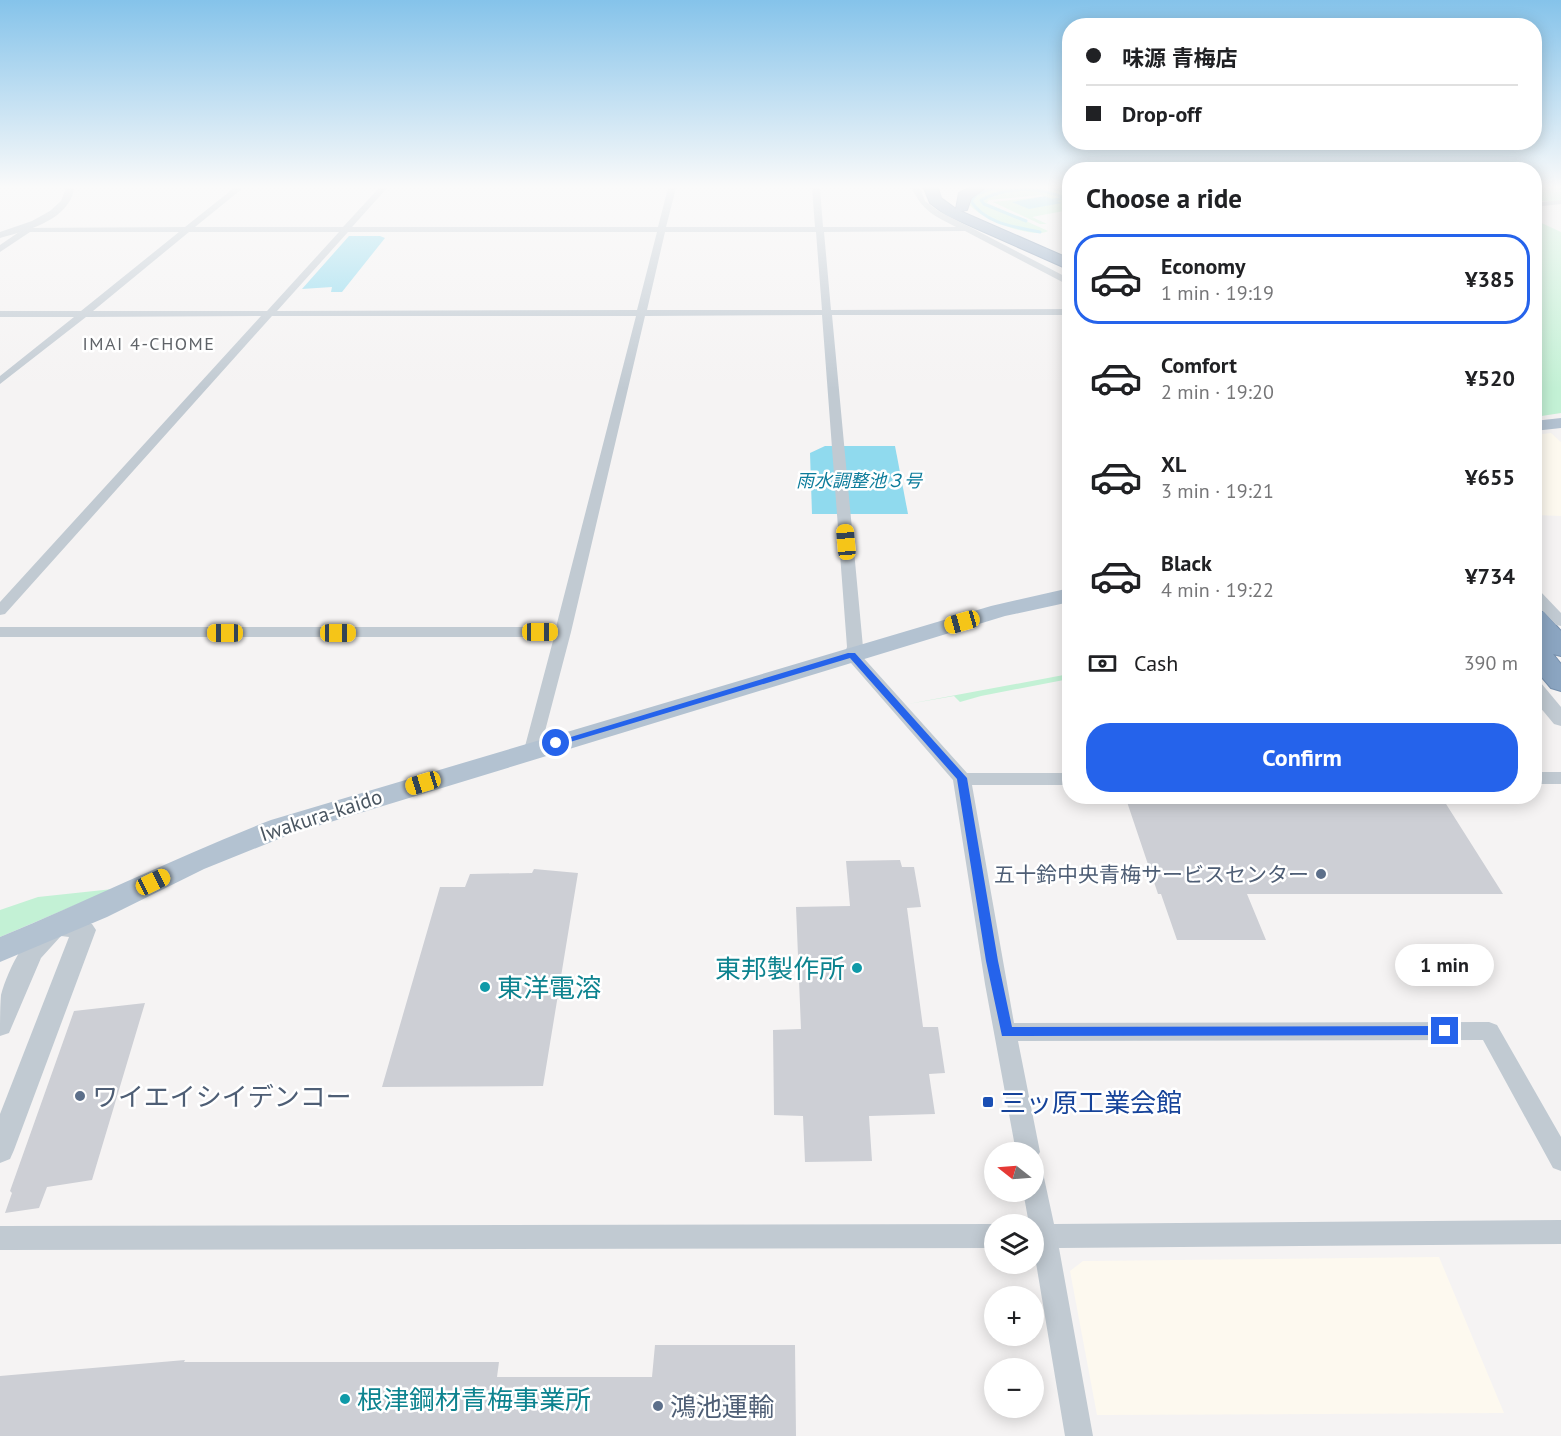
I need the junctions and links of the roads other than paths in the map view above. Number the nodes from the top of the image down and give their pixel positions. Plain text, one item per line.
1 (156, 255) edge
2 (322, 255) edge
3 (655, 255) edge
4 (822, 255) edge
5 (1029, 255) edge
6 (1030, 255) edge
7 (1062, 270) edge
8 (1062, 278) edge
9 (1062, 312) edge
10 (641, 313) junction
11 (0, 314) edge
12 (83, 314) junction
13 (269, 314) junction
14 (828, 314) junction
15 (0, 381) edge
16 (1561, 423) edge
17 (1542, 425) edge
18 (1062, 598) edge
19 (1542, 602) edge
20 (0, 611) edge
21 (1561, 622) edge
22 (1542, 627) edge
23 (0, 632) edge
24 (563, 632) junction
25 (1561, 648) edge
26 (852, 655) junction
27 (1542, 659) edge
28 (1561, 682) edge
29 (1542, 697) edge
30 (1561, 720) edge
31 (533, 750) junction
32 (962, 778) junction
33 (1062, 778) edge
34 (1542, 778) edge
35 (1561, 778) edge
36 (56, 927) junction
37 (0, 950) edge
38 (0, 1026) edge
39 (1007, 1032) junction
40 (1026, 1142) edge
41 (0, 1150) edge
42 (1561, 1160) edge
43 (1561, 1232) edge
44 (984, 1236) edge
45 (1044, 1236) edge
46 (0, 1238) edge
47 (1044, 1261) edge
48 (1079, 1436) edge

1 - 12 street
2 - 13 street
3 - 10 street
4 - 14 street
5 - 8 street
6 - 7 highway
9 - 14 street
10 - 13 street
10 - 14 street
10 - 24 street
11 - 12 street
12 - 13 street
12 - 15 street
13 - 20 street
14 - 26 street
16 - 17 main road
18 - 26 main road, Iwakura-kaido
19 - 21 street
22 - 25 highway
23 - 24 street
24 - 31 street
26 - 31 main road, Iwakura-kaido
26 - 32 street
27 - 28 highway
29 - 30 street
31 - 36 main road, Iwakura-kaido
32 - 33 street
32 - 39 street
34 - 35 street
36 - 37 main road, Iwakura-kaido
36 - 38 street
36 - 41 street
39 - 40 street
39 - 42 street
43 - 45 street
44 - 46 street
47 - 48 street

